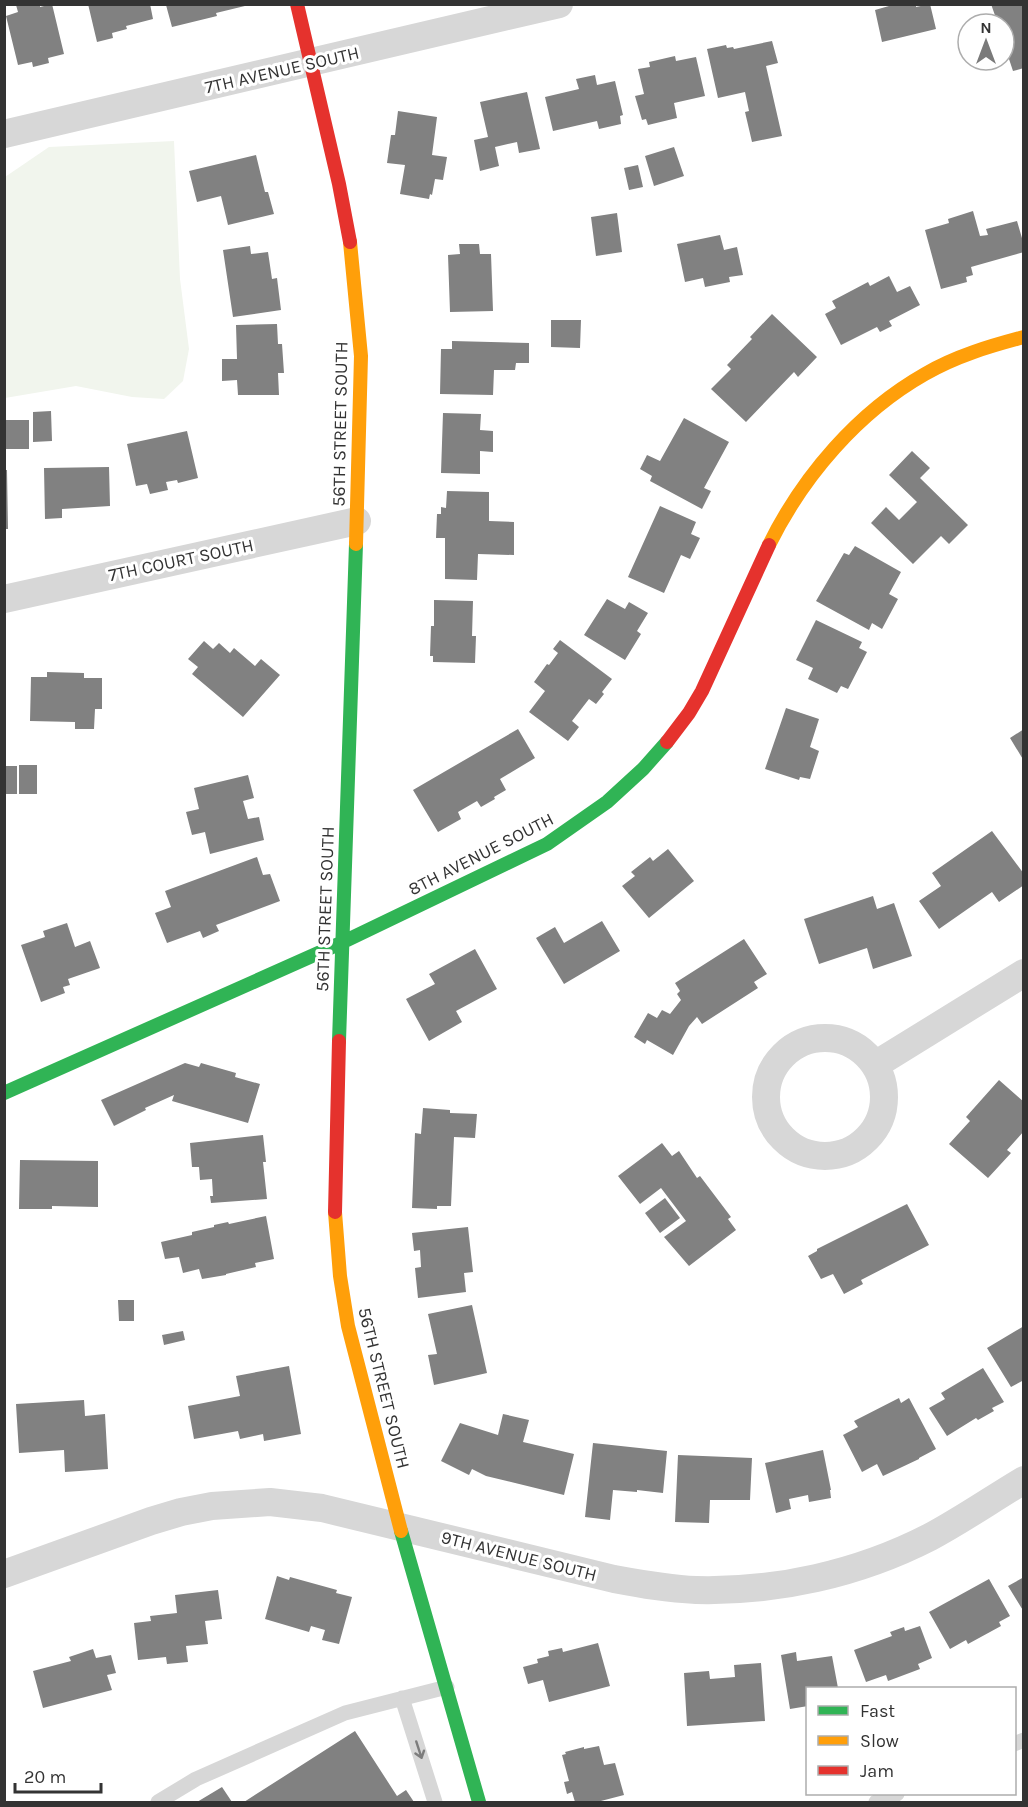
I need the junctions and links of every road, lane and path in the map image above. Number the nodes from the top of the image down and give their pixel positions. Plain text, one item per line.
1 (297, 4) edge
2 (559, 4) edge
3 (310, 64) junction
4 (4, 134) edge
5 (1023, 337) edge
6 (357, 521) junction
7 (4, 598) edge
8 (341, 943) junction
9 (1023, 973) edge
10 (875, 1065) junction
11 (4, 1092) edge
12 (1023, 1480) edge
13 (400, 1527) junction
14 (4, 1574) edge
15 (447, 1687) junction
16 (402, 1698) junction
17 (895, 1795) edge
18 (158, 1803) edge
19 (435, 1803) edge
20 (479, 1803) edge
21 (876, 1803) edge

1 - 3 street, 56TH STREET SOUTH
2 - 3 street, 7TH AVENUE SOUTH
3 - 4 street, 7TH AVENUE SOUTH
3 - 6 street, 56TH STREET SOUTH
5 - 8 street, 8TH AVENUE SOUTH
6 - 7 street, 7TH COURT SOUTH
6 - 8 street, 56TH STREET SOUTH
8 - 11 street, 8TH AVENUE SOUTH
8 - 13 street, 56TH STREET SOUTH
9 - 10 street
10 - 10 street
12 - 13 street, 9TH AVENUE SOUTH
13 - 14 street, 9TH AVENUE SOUTH
13 - 15 street, 56TH STREET SOUTH
15 - 16 lane
15 - 20 street, 56TH STREET SOUTH
16 - 18 lane
16 -> 19 lane
17 - 21 lane

